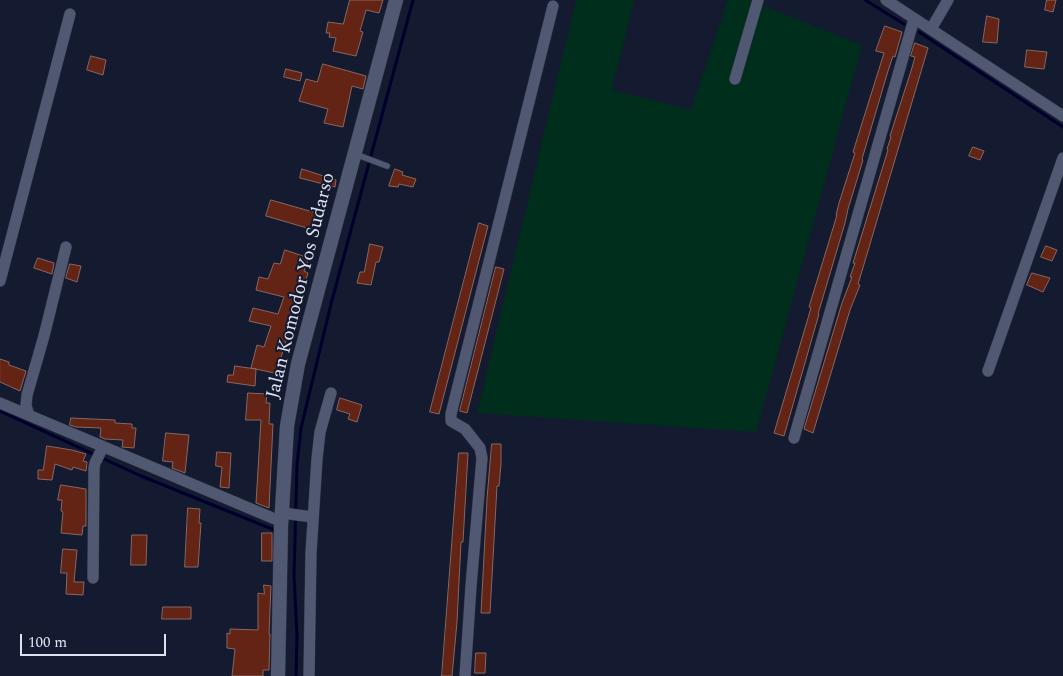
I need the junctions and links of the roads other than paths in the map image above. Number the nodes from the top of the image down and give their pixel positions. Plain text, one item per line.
1 (396, 0) edge
2 (758, 0) edge
3 (886, 0) edge
4 (948, 0) edge
5 (553, 6) dead end
6 (70, 14) dead end
7 (914, 19) junction
8 (931, 30) junction
9 (735, 79) dead end
10 (1063, 116) edge
11 (359, 156) junction
12 (1063, 158) edge
13 (388, 166) dead end
14 (66, 246) dead end
15 (0, 281) edge
16 (988, 371) dead end
17 (331, 393) dead end
18 (0, 402) edge
19 (29, 415) junction
20 (794, 438) dead end
21 (100, 453) junction
22 (310, 516) junction
23 (283, 523) junction
24 (93, 578) dead end
25 (278, 676) edge
26 (308, 676) edge
27 (465, 676) edge

1 - 11 street, Jalan Komodor Yos Sudarso
2 - 9 street
3 - 7 street
4 - 8 street
5 - 27 street
6 - 15 street
7 - 8 street
7 - 20 street
8 - 10 street
11 - 13 lane
11 - 23 street, Jalan Komodor Yos Sudarso
12 - 16 street
14 - 19 street
17 - 22 street
18 - 19 street
19 - 21 street
21 - 23 street
21 - 24 street
22 - 23 street
22 - 26 street
23 - 25 street, Jalan Komodor Yos Sudarso

